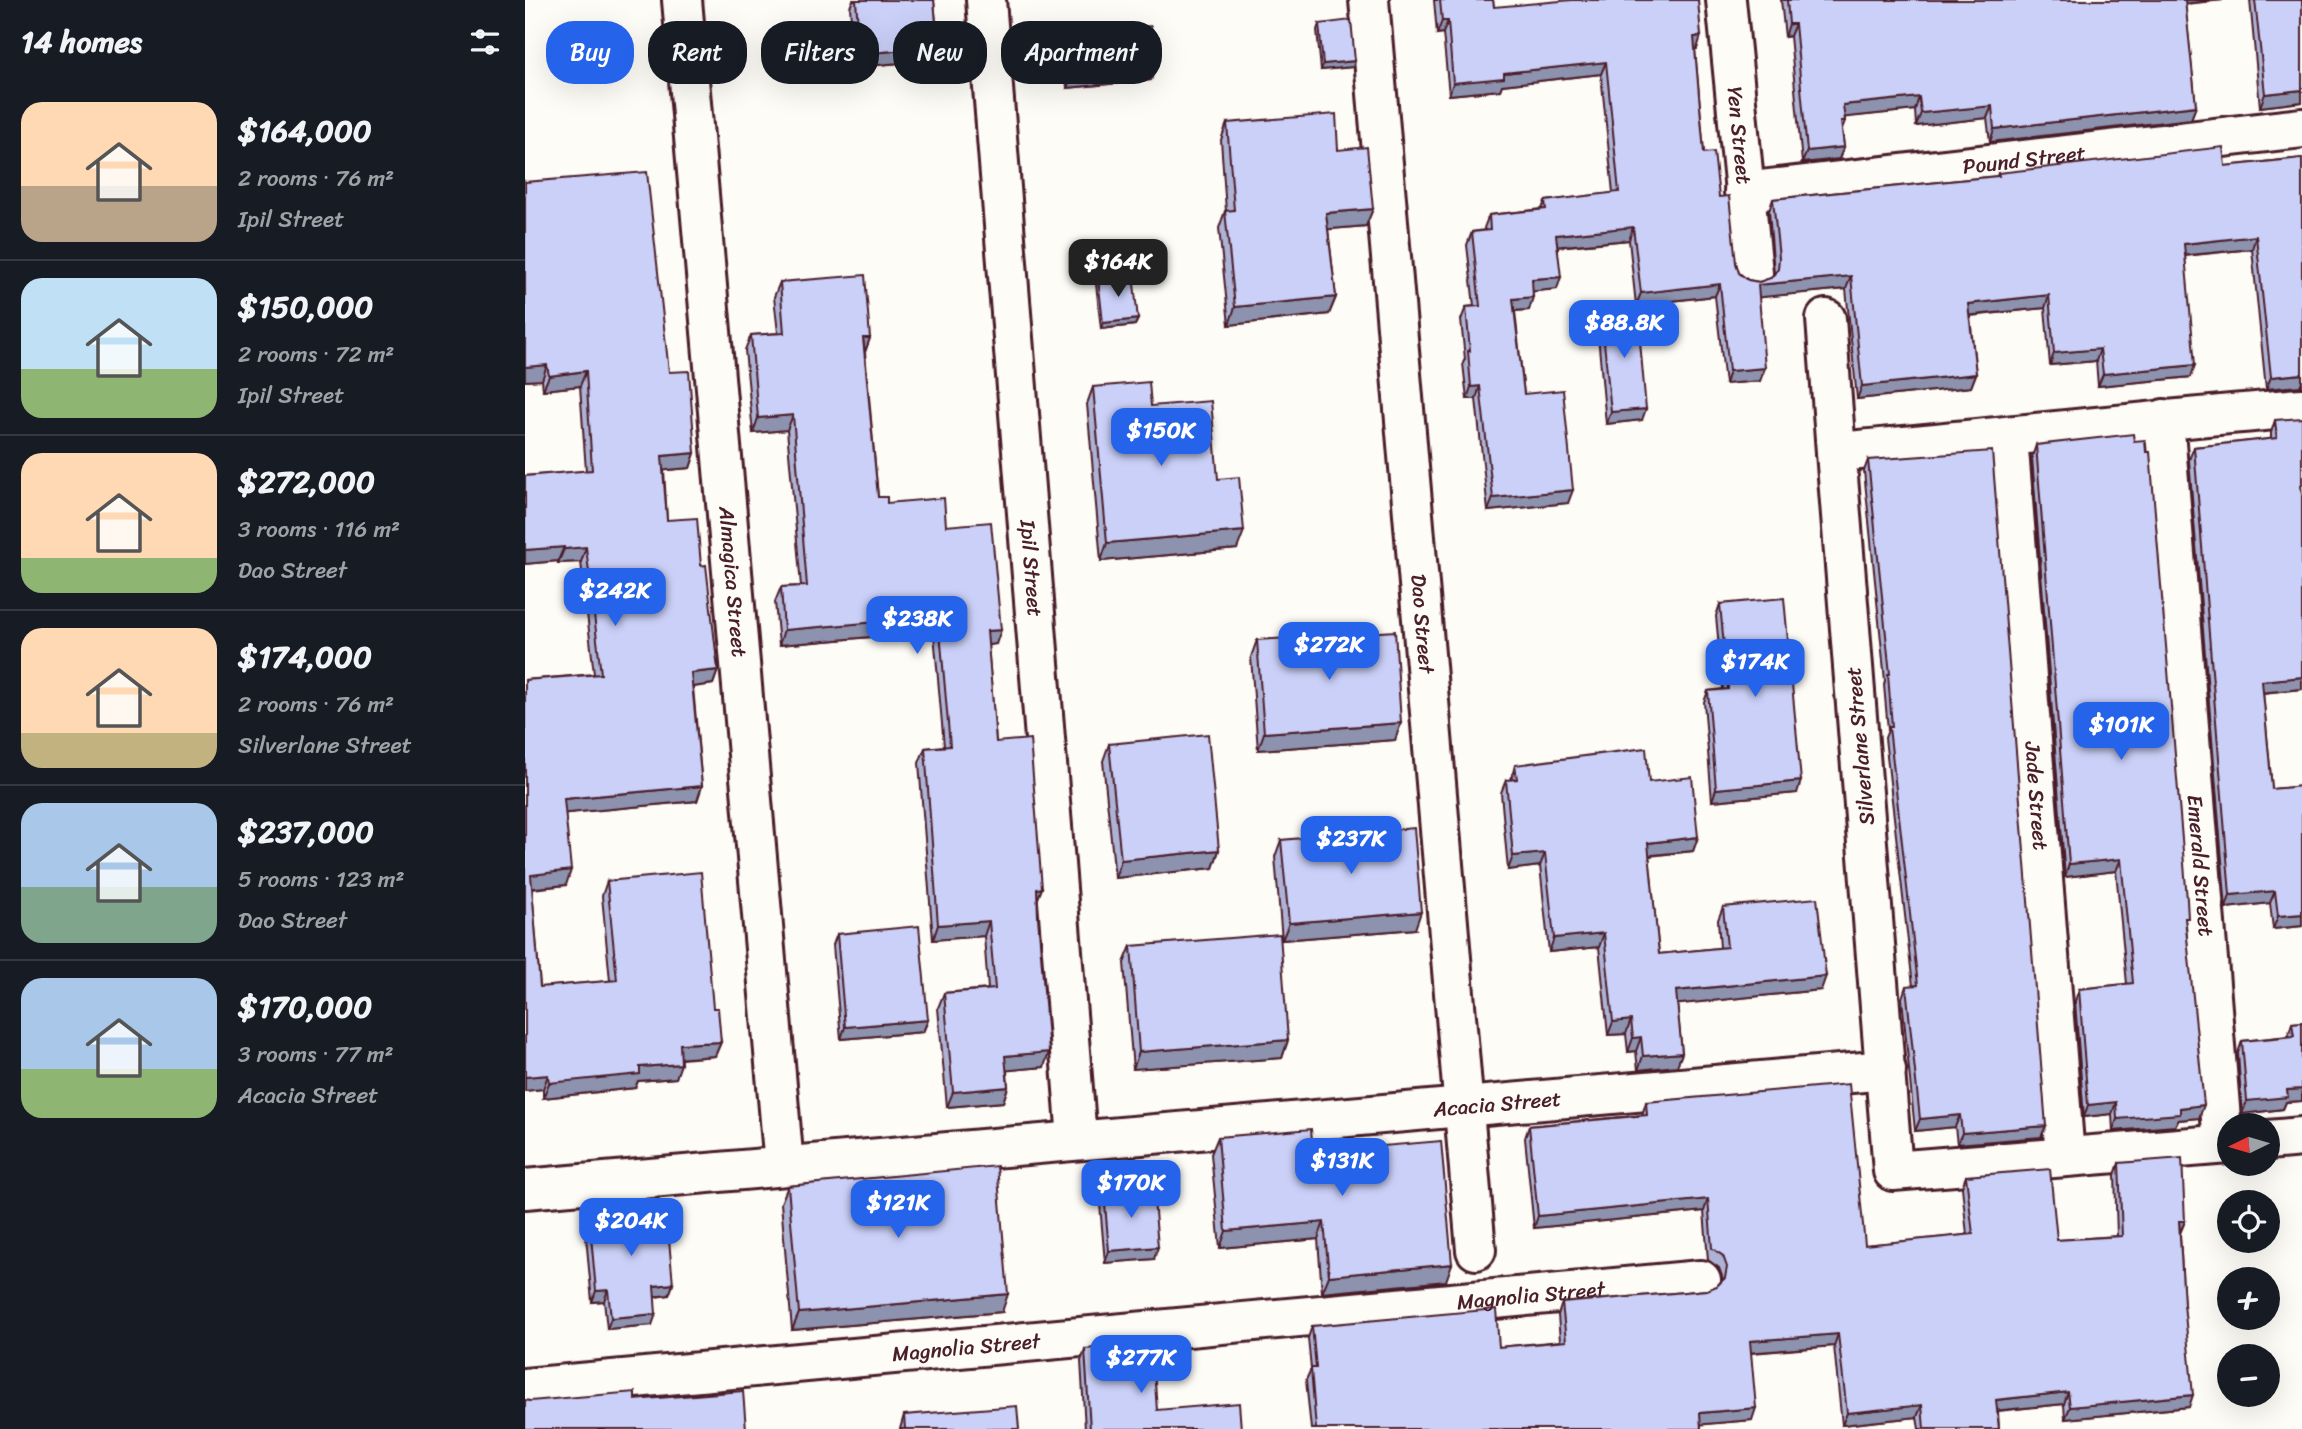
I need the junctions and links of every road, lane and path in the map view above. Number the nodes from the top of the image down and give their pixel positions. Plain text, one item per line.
1 (682, 0) edge
2 (986, 0) edge
3 (1369, 0) edge
4 (1726, 0) edge
5 (2302, 128) edge
6 (1744, 192) junction
7 (1753, 273) dead end
8 (1826, 319) dead end
9 (2302, 408) edge
10 (2164, 419) junction
11 (2008, 437) junction
12 (1836, 452) junction
13 (1886, 1070) junction
14 (1465, 1108) junction
15 (2223, 1113) edge
16 (2302, 1137) edge
17 (1077, 1139) junction
18 (2280, 1139) edge
19 (2217, 1145) edge
20 (2065, 1157) junction
21 (784, 1166) junction
22 (525, 1189) edge
23 (1476, 1250) dead end
24 (1701, 1280) dead end
25 (525, 1388) edge

1 - 21 street, Almagica Street
2 - 17 street, Ipil Street
3 - 14 street, Dao Street
4 - 6 street, Yen Street
5 - 6 street, Pound Street
6 - 7 street, Yen Street
8 - 12 street
9 - 10 street
10 - 11 street
10 - 15 street, Emerald Street
11 - 12 street
11 - 20 street, Jade Street
12 - 13 street, Silverlane Street
13 - 14 street, Acacia Street
13 - 20 street, Silverlane Street
14 - 17 street, Acacia Street
14 - 23 street, Dao Street
16 - 18 street
17 - 21 street, Acacia Street
19 - 20 street, Silverlane Street
21 - 22 street, Acacia Street
24 - 25 street, Magnolia Street

